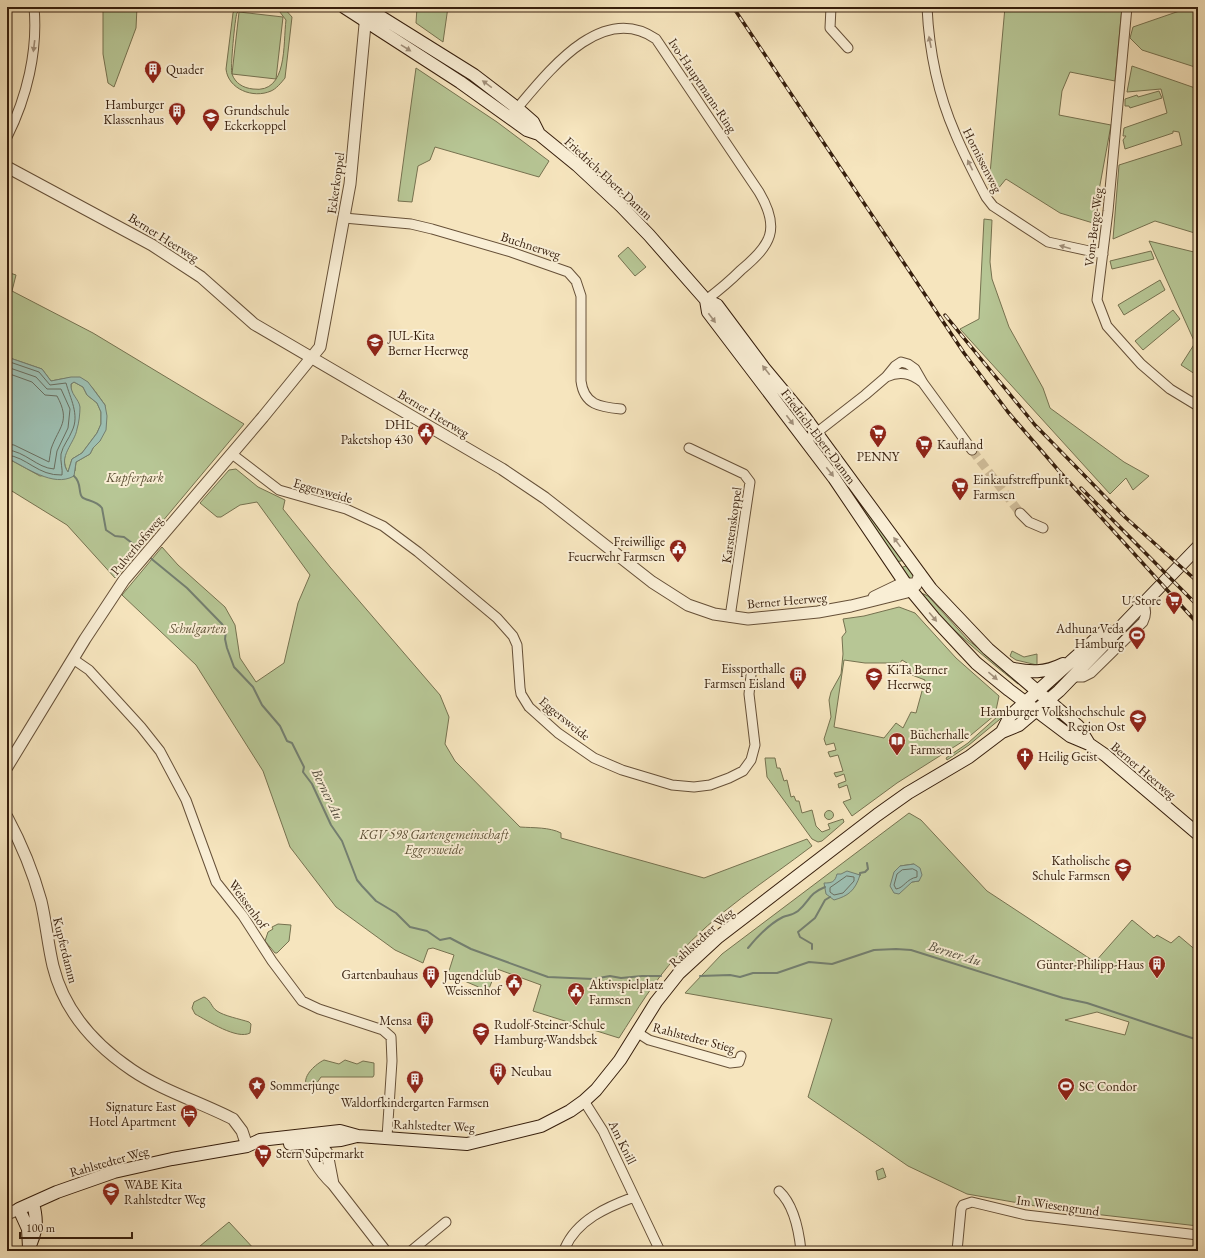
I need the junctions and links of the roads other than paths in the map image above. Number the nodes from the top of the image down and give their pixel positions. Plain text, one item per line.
1 (34, 7) edge
2 (344, 7) edge
3 (831, 7) edge
4 (927, 7) edge
5 (1127, 7) edge
6 (367, 16) edge
7 (393, 24) junction
8 (848, 48) dead end
9 (513, 113) junction
10 (7, 137) edge
11 (7, 167) edge
12 (344, 218) junction
13 (1103, 254) junction
14 (706, 300) junction
15 (312, 358) junction
16 (908, 364) junction
17 (913, 376) junction
18 (886, 377) junction
19 (923, 383) junction
20 (1198, 406) edge
21 (621, 409) dead end
22 (816, 434) junction
23 (806, 441) junction
24 (689, 448) dead end
25 (972, 450) tunnel mouth
26 (232, 454) junction
27 (1020, 513) tunnel mouth
28 (1043, 528) dead end
29 (1198, 537) edge
30 (1198, 547) edge
31 (913, 583) junction
32 (1139, 602) junction
33 (730, 617) junction
34 (73, 659) junction
35 (1072, 661) junction
36 (1007, 667) junction
37 (751, 675) dead end
38 (1037, 692) junction
39 (1025, 702) junction
40 (1048, 702) junction
41 (1037, 711) junction
42 (1002, 732) junction
43 (1089, 744) junction
44 (7, 767) edge
45 (7, 817) edge
46 (1198, 834) edge
47 (638, 1033) junction
48 (741, 1056) dead end
49 (584, 1101) junction
50 (358, 1136) junction
51 (307, 1137) junction
52 (387, 1137) junction
53 (341, 1140) junction
54 (321, 1142) junction
55 (247, 1146) junction
56 (327, 1153) junction
57 (333, 1184) junction
58 (779, 1191) dead end
59 (634, 1196) junction
60 (33, 1204) junction
61 (19, 1209) junction
62 (7, 1214) edge
63 (446, 1222) dead end
64 (1198, 1235) edge
65 (565, 1248) dead end
66 (29, 1249) edge
67 (385, 1251) edge
68 (412, 1251) edge
69 (660, 1251) edge
70 (801, 1251) edge
71 (957, 1251) edge

1 -> 10 street
2 - 6 main road, Friedrich-Ebert-Damm
3 - 8 street
13 -> 4 street, Hornissenweg
5 - 13 street, Vom-Berge-Weg
6 - 7 main road
6 - 7 main road, Friedrich-Ebert-Damm
6 -> 9 main road, Friedrich-Ebert-Damm
6 - 12 street, Eckerkoppel
9 -> 7 main road, Friedrich-Ebert-Damm
9 - 14 main road, Friedrich-Ebert-Damm
9 - 14 street, Ivo-Hauptmann-Ring
11 - 15 street, Berner Heerweg
12 - 15 street, Eckerkoppel
12 - 21 street, Buchnerweg
13 - 20 street, Vom-Berge-Weg
22 -> 14 main road, Friedrich-Ebert-Damm
14 -> 23 main road, Friedrich-Ebert-Damm
15 - 26 street, Pulverhofsweg
15 - 33 street, Berner Heerweg
16 - 17 street
16 - 18 street
16 - 19 street
17 - 18 street
17 - 19 street
18 - 22 street
19 - 25 street
22 - 23 street
31 -> 22 main road, Friedrich-Ebert-Damm
23 -> 31 main road, Friedrich-Ebert-Damm
24 - 33 street, Karstenskoppel
26 - 34 street, Pulverhofsweg
26 - 37 street, Eggersweide
27 - 28 street
29 - 32 main road
30 - 32 main road
31 - 33 street, Berner Heerweg
31 - 36 main road, Berner Heerweg
31 -> 39 main road, Berner Heerweg
32 - 35 main road, Rahlstedter Weg
32 - 40 main road, Rahlstedter Weg
34 - 44 street, Pulverhofsweg
34 - 52 street, Weissenhof
35 - 36 main road
35 - 38 main road, Rahlstedter Weg
36 - 38 main road, Berner Heerweg
38 - 39 main road, Rahlstedter Weg
38 - 40 main road, Berner Heerweg
39 - 41 main road, Berner Heerweg
39 - 42 main road, Rahlstedter Weg
40 - 41 main road, Rahlstedter Weg
40 - 43 main road, Berner Heerweg
41 - 42 main road, Rahlstedter Weg
41 - 43 main road, Berner Heerweg
42 - 47 main road, Rahlstedter Weg
43 - 46 main road, Berner Heerweg
45 - 55 street, Kupferdamm
47 - 48 street, Rahlstedter Stieg
47 - 49 main road, Rahlstedter Weg
49 - 52 main road, Rahlstedter Weg
49 - 59 street, Am Knill
50 - 51 main road, Rahlstedter Weg
50 - 52 main road, Rahlstedter Weg
50 - 53 main road, Rahlstedter Weg
51 - 54 main road, Rahlstedter Weg
51 - 55 main road, Rahlstedter Weg
51 - 57 street
53 - 54 main road, Rahlstedter Weg
53 - 56 street
54 - 56 street
55 - 60 main road, Rahlstedter Weg
56 - 57 street
57 - 67 street
58 - 70 street
59 - 65 street
59 - 69 street, Am Knill
60 - 61 main road, Rahlstedter Weg
60 - 66 main road
61 - 62 street, Rahlstedter Weg
61 - 66 main road
63 - 68 street
64 - 71 street, Im Wiesengrund

